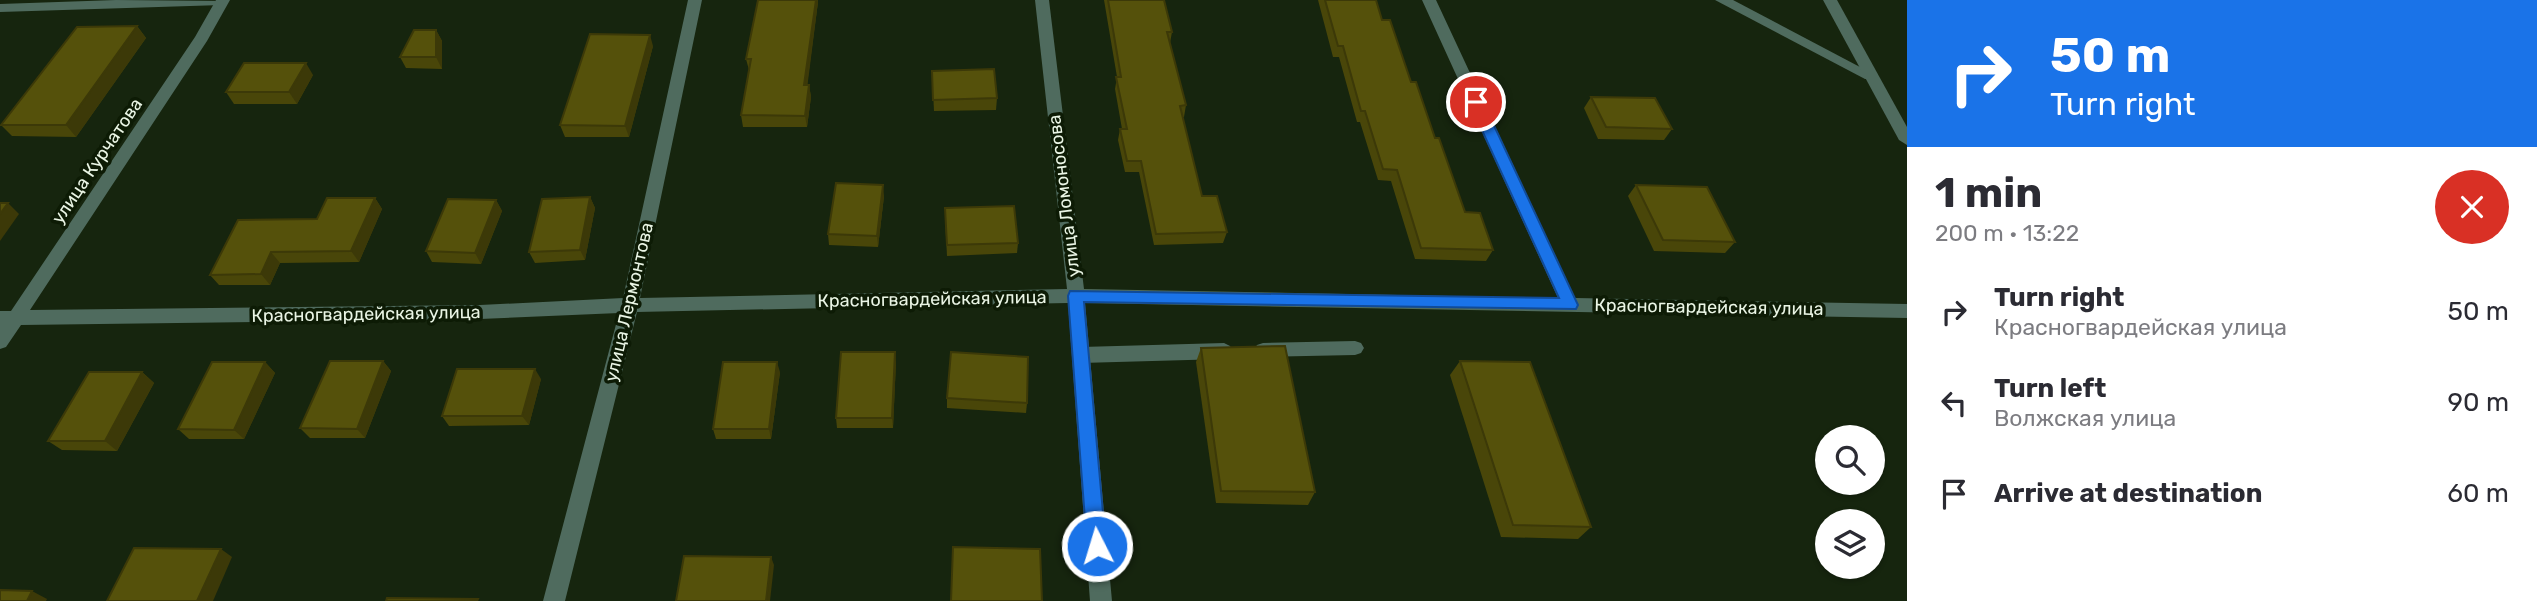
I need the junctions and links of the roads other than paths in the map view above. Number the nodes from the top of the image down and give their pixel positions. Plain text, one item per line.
1 (695, 0) edge
2 (1042, 0) edge
3 (1429, 0) edge
4 (1722, 0) edge
5 (1830, 0) edge
6 (222, 1) edge
7 (0, 8) edge
8 (1870, 76) junction
9 (1907, 140) edge
10 (1076, 296) junction
11 (630, 305) junction
12 (1570, 305) junction
13 (1907, 311) edge
14 (7, 318) edge
15 (0, 342) edge
16 (1355, 348) dead end
17 (1081, 355) junction
18 (554, 601) edge
19 (1101, 601) edge

1 - 11 street, улица Лермонтова
2 - 10 street, улица Ломоносова
3 - 12 street
4 - 8 street
5 - 8 street
6 - 7 street
6 - 14 street, улица Курчатова
8 - 9 street
10 - 11 street, Красногвардейская улица
10 - 12 street, Красногвардейская улица
10 - 17 street, улица Ломоносова
11 - 14 street, Красногвардейская улица
11 - 18 street, улица Лермонтова
12 - 13 street, Красногвардейская улица
14 - 15 street, улица Курчатова
16 - 17 street
17 - 19 street, улица Ломоносова

